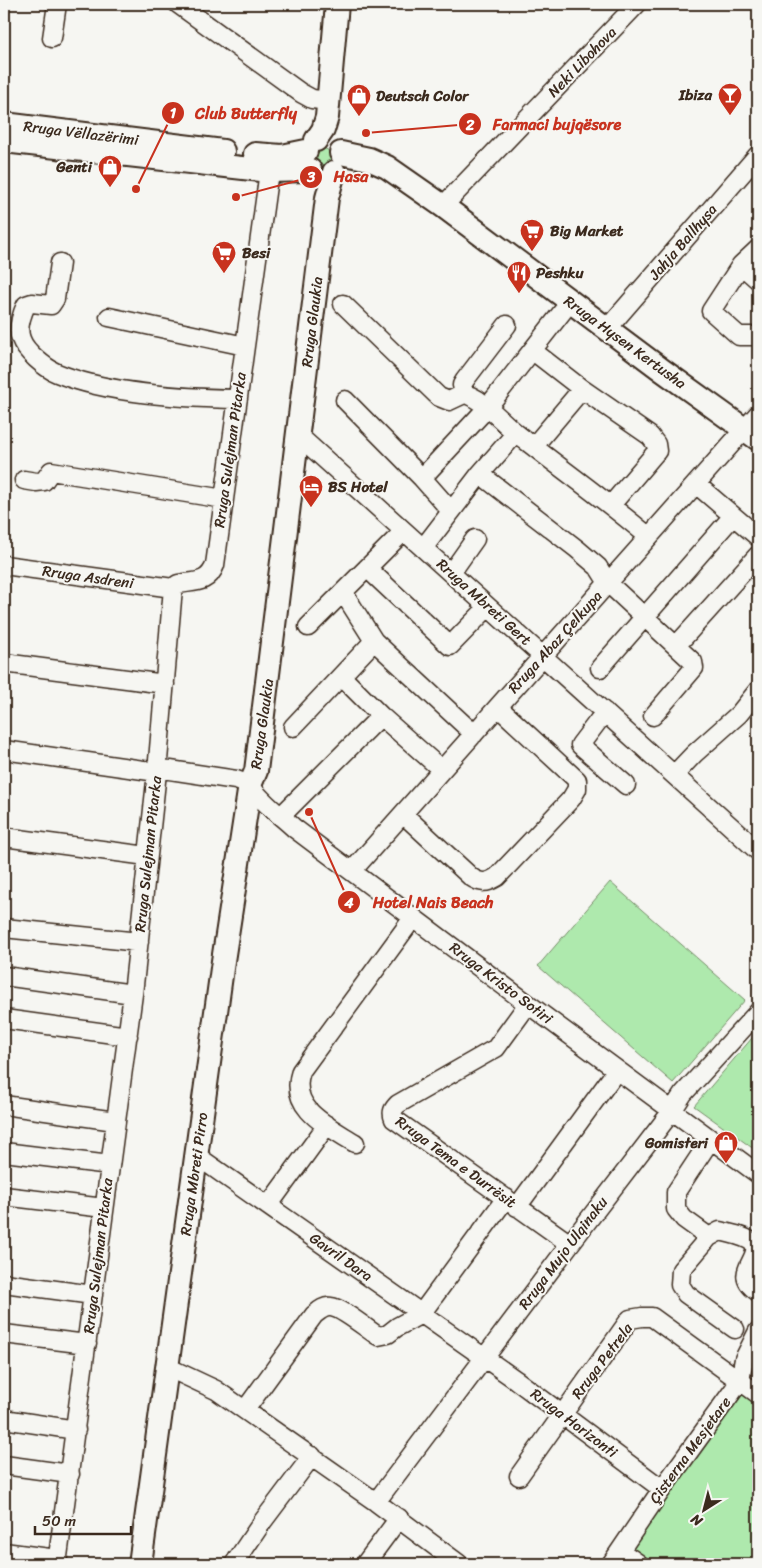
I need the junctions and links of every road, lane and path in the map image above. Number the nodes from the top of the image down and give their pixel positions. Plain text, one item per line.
1 (57, 4) edge
2 (178, 4) edge
3 (337, 4) edge
4 (347, 4) edge
5 (637, 4) edge
6 (52, 38) dead end
7 (329, 101) junction
8 (4, 124) edge
9 (4, 141) edge
10 (758, 155) edge
11 (323, 158) junction
12 (269, 171) junction
13 (443, 206) junction
14 (758, 249) edge
15 (60, 262) dead end
16 (741, 266) junction
17 (758, 280) edge
18 (570, 302) junction
19 (343, 304) dead end
20 (109, 317) dead end
21 (507, 325) dead end
22 (607, 329) junction
23 (758, 336) edge
24 (245, 346) junction
25 (533, 351) junction
26 (582, 389) junction
27 (464, 394) junction
28 (238, 398) junction
29 (344, 400) dead end
30 (487, 408) junction
31 (754, 427) edge
32 (516, 433) junction
33 (298, 435) junction
34 (534, 446) junction
35 (480, 474) junction
36 (422, 478) junction
37 (24, 480) dead end
38 (696, 484) junction
39 (224, 498) junction
40 (611, 505) junction
41 (451, 511) junction
42 (733, 516) junction
43 (404, 531) junction
44 (649, 537) junction
45 (758, 537) edge
46 (475, 539) dead end
47 (424, 547) junction
48 (758, 555) edge
49 (4, 565) edge
50 (368, 568) junction
51 (451, 573) junction
52 (608, 583) junction
53 (173, 588) junction
54 (343, 592) junction
55 (488, 607) junction
56 (645, 618) junction
57 (308, 627) dead end
58 (374, 641) junction
59 (676, 646) junction
60 (543, 656) junction
61 (4, 663) edge
62 (600, 668) dead end
63 (341, 676) junction
64 (165, 684) junction
65 (758, 690) edge
66 (498, 707) junction
67 (605, 712) junction
68 (381, 716) junction
69 (653, 716) dead end
70 (293, 727) dead end
71 (474, 734) junction
72 (4, 750) edge
73 (157, 770) junction
74 (442, 770) junction
75 (674, 775) junction
76 (250, 785) junction
77 (626, 785) dead end
78 (403, 814) junction
79 (281, 816) junction
80 (4, 837) edge
81 (758, 851) edge
82 (148, 856) junction
83 (352, 870) junction
84 (413, 918) junction
85 (4, 928) edge
86 (138, 942) junction
87 (4, 976) edge
88 (133, 994) junction
89 (528, 1004) junction
90 (758, 1012) edge
91 (4, 1019) edge
92 (128, 1036) junction
93 (617, 1070) junction
94 (4, 1105) edge
95 (672, 1111) junction
96 (115, 1121) junction
97 (327, 1125) junction
98 (711, 1139) junction
99 (355, 1143) dead end
100 (4, 1152) edge
101 (197, 1156) junction
102 (110, 1165) junction
103 (758, 1174) edge
104 (4, 1196) edge
105 (511, 1203) junction
106 (268, 1206) junction
107 (104, 1208) junction
108 (709, 1237) junction
109 (570, 1244) junction
110 (4, 1283) edge
111 (758, 1292) edge
112 (94, 1294) junction
113 (421, 1314) junction
114 (735, 1329) dead end
115 (758, 1331) edge
116 (4, 1334) edge
117 (87, 1344) junction
118 (485, 1358) junction
119 (167, 1367) junction
120 (740, 1381) junction
121 (758, 1394) edge
122 (245, 1410) junction
123 (562, 1415) junction
124 (4, 1419) edge
125 (76, 1430) junction
126 (312, 1456) junction
127 (4, 1465) edge
128 (70, 1474) junction
129 (519, 1476) dead end
130 (662, 1489) junction
131 (376, 1502) junction
132 (399, 1518) junction
133 (4, 1552) edge
134 (615, 1558) edge
135 (57, 1562) edge
136 (140, 1564) edge
137 (234, 1564) edge
138 (365, 1564) edge
139 (459, 1564) edge
140 (639, 1564) edge

1 - 6 street
2 - 7 street
3 - 7 main road, Rruga Glaukia
4 - 11 main road, Rruga Glaukia
5 - 13 street, Neki Libohova
7 - 11 main road, Rruga Glaukia
8 - 11 main road, Rruga Vëllazërimi
9 - 12 main road, Rruga Vëllazërimi
10 - 22 street, Jahja Ballhysa
11 - 12 main road, Rruga Vëllazërimi
11 - 13 main road, Rruga Hysen Kertusha
11 - 33 main road, Rruga Glaukia
11 - 76 main road, Rruga Glaukia
12 - 24 street, Rruga Sulejman Pitarka
13 - 18 main road, Rruga Hysen Kertusha
14 - 16 street
15 - 28 street
16 - 17 street
16 - 23 street
18 - 22 main road, Rruga Hysen Kertusha
18 - 25 street
19 - 27 street
20 - 24 street
21 - 27 street
22 - 31 main road, Rruga Hysen Kertusha
24 - 28 street, Rruga Sulejman Pitarka
25 - 26 street
25 - 30 street
26 - 34 street
26 - 40 street
27 - 30 street
28 - 39 street, Rruga Sulejman Pitarka
29 - 36 street
30 - 32 street
30 - 36 street
31 - 38 street, Rruga Abaz Çelkupa
32 - 34 street
32 - 35 street
33 - 43 street, Rruga Mbreti Gert
33 - 76 main road, Rruga Glaukia
34 - 40 street
35 - 41 street
35 - 52 street
36 - 41 street
37 - 39 street
38 - 42 street
38 - 44 street, Rruga Abaz Çelkupa
39 - 53 street, Rruga Sulejman Pitarka
40 - 44 street
41 - 47 street
42 - 45 street
42 - 56 street
43 - 47 street, Rruga Mbreti Gert
43 - 50 street
44 - 52 street, Rruga Abaz Çelkupa
46 - 51 street
47 - 51 street, Rruga Mbreti Gert
48 - 59 street
49 - 53 street, Rruga Asdreni
50 - 54 street
50 - 55 street
51 - 55 street, Rruga Mbreti Gert
52 - 56 street
52 - 60 street, Rruga Abaz Çelkupa
53 - 64 street, Rruga Sulejman Pitarka
54 - 57 street
54 - 58 street
55 - 60 street, Rruga Mbreti Gert
56 - 59 street
56 - 62 street
58 - 63 street
58 - 71 street
59 - 69 street
60 - 66 street, Rruga Abaz Çelkupa
60 - 67 street, Rruga Mbreti Gert
61 - 64 street
63 - 68 street
63 - 70 street
64 - 73 street, Rruga Sulejman Pitarka
65 - 75 street
66 - 71 street, Rruga Abaz Çelkupa
66 - 78 street
67 - 75 street, Rruga Mbreti Gert
67 - 77 street
68 - 74 street
68 - 79 street
71 - 74 street, Rruga Abaz Çelkupa
72 - 73 street
73 - 76 street
73 - 82 street, Rruga Sulejman Pitarka
74 - 78 street, Rruga Abaz Çelkupa
75 - 81 street, Rruga Mbreti Gert
76 - 79 street, Rruga Kristo Sotiri
76 - 101 main road, Rruga Mbreti Pirro
78 - 83 street, Rruga Abaz Çelkupa
79 - 83 street, Rruga Kristo Sotiri
80 - 82 street
82 - 86 street, Rruga Sulejman Pitarka
83 - 84 street, Rruga Kristo Sotiri
84 - 89 street, Rruga Kristo Sotiri
84 - 97 street
85 - 86 street
86 - 88 street, Rruga Sulejman Pitarka
87 - 88 street
88 - 92 street, Rruga Sulejman Pitarka
89 - 93 street, Rruga Kristo Sotiri
89 - 105 street, Rruga Tema e Durrësit
90 - 95 street, Rruga Mujo Ulqinaku
91 - 92 street
92 - 96 street, Rruga Sulejman Pitarka
93 - 95 street, Rruga Kristo Sotiri
93 - 105 street
94 - 96 street
95 - 98 street, Rruga Kristo Sotiri
95 - 109 street, Rruga Mujo Ulqinaku
96 - 102 street, Rruga Sulejman Pitarka
97 - 99 street
97 - 106 street
98 - 103 street, Rruga Kristo Sotiri
98 - 108 street
100 - 102 street
101 - 106 street, Gavril Dara
101 - 119 main road, Rruga Mbreti Pirro
102 - 107 street, Rruga Sulejman Pitarka
104 - 107 street
105 - 109 street, Rruga Tema e Durrësit
105 - 113 street
106 - 113 street, Gavril Dara
107 - 112 street, Rruga Sulejman Pitarka
108 - 111 street
108 - 114 street
109 - 118 street, Rruga Mujo Ulqinaku
110 - 112 street
112 - 117 street, Rruga Sulejman Pitarka
113 - 118 street, Gavril Dara
113 - 122 street
115 - 120 street, Çisterna Mesjetare
116 - 117 street
117 - 125 street, Rruga Sulejman Pitarka
118 - 123 street, Rruga Horizonti
118 - 131 street, Rruga Mujo Ulqinaku
119 - 122 street
119 - 136 main road, Rruga Mbreti Pirro
120 - 121 street, Rruga Petrela
120 - 123 street, Rruga Petrela
120 - 130 street, Çisterna Mesjetare
122 - 126 street
123 - 129 street, Rruga Petrela
123 - 130 street, Rruga Horizonti
124 - 125 street
125 - 128 street, Rruga Sulejman Pitarka
126 - 131 street
126 - 137 street
127 - 128 street
128 - 135 street, Rruga Sulejman Pitarka
130 - 134 street, Çisterna Mesjetare
131 - 132 street
132 - 138 street
132 - 139 street
133 - 135 street
134 - 140 street

